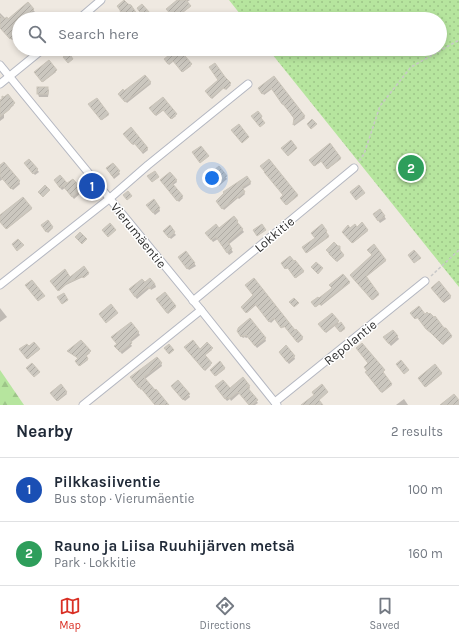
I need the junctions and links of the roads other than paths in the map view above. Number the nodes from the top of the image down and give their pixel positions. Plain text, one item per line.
1 (101, 0) edge
2 (93, 3) edge
3 (85, 12) edge
4 (35, 56) edge
5 (0, 65) edge
6 (10, 77) junction
7 (0, 84) edge
8 (248, 84) dead end
9 (354, 168) road end
10 (109, 199) junction
11 (425, 281) road end
12 (0, 285) edge
13 (193, 301) junction
14 (201, 310) junction
15 (276, 404) edge
16 (83, 405) edge

1 - 2 street
2 - 3 street
4 - 6 street
5 - 6 street, Vierumäentie
6 - 7 street
6 - 10 street, Vierumäentie
8 - 10 street
9 - 13 street, Lokkitie
10 - 12 street
10 - 13 street, Vierumäentie
11 - 15 street, Repolantie
13 - 14 street, Vierumäentie
14 - 15 street, Vierumäentie
14 - 16 street

